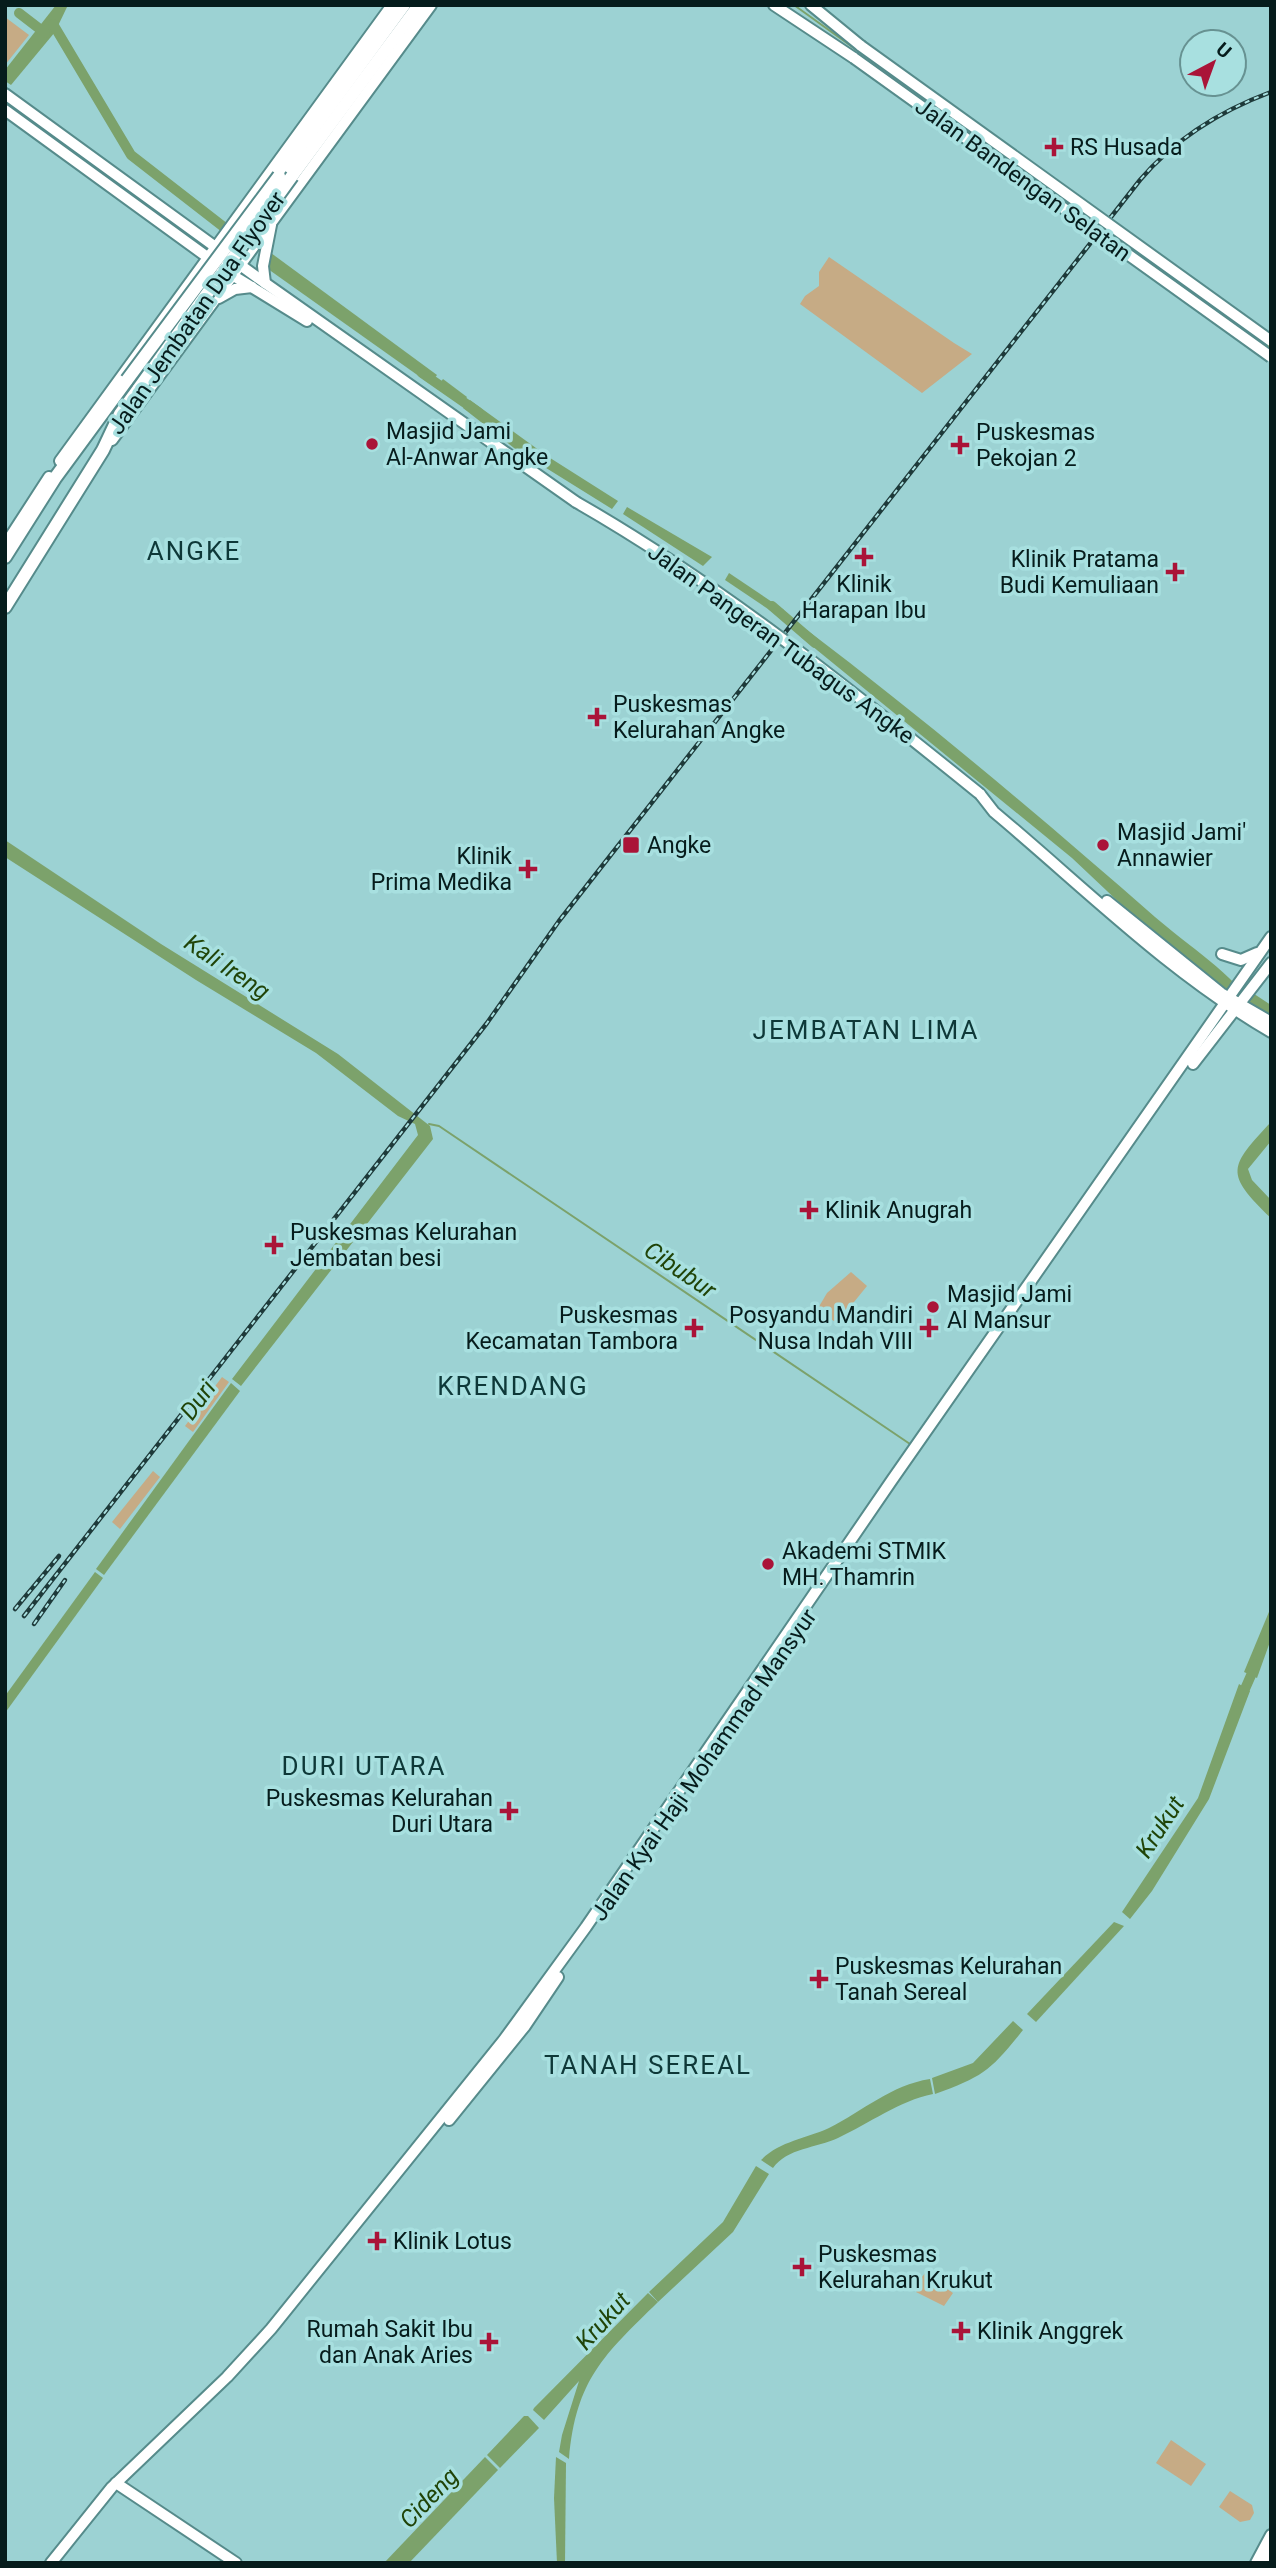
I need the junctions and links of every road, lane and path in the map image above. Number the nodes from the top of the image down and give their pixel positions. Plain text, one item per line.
1 (392, 5) edge
2 (404, 5) edge
3 (419, 5) edge
4 (431, 5) edge
5 (774, 5) edge
6 (811, 5) edge
7 (5, 94) edge
8 (5, 110) edge
9 (82, 151) junction
10 (75, 162) junction
11 (285, 176) junction
12 (275, 216) junction
13 (217, 244) junction
14 (245, 256) junction
15 (207, 258) junction
16 (232, 275) junction
17 (265, 283) junction
18 (188, 284) junction
19 (252, 287) junction
20 (211, 304) junction
21 (1271, 341) edge
22 (1271, 358) edge
23 (103, 450) junction
24 (555, 489) junction
25 (5, 545) edge
26 (5, 557) edge
27 (5, 607) edge
28 (1271, 937) edge
29 (1259, 952) junction
30 (1227, 956) dead end
31 (1271, 963) edge
32 (1233, 1002) junction
33 (1271, 1022) edge
34 (1271, 1032) edge
35 (117, 2486) junction
36 (149, 2511) junction
37 (1271, 2535) edge
38 (1271, 2551) edge
39 (51, 2563) edge
40 (60, 2563) edge
41 (226, 2563) edge
42 (236, 2563) edge
43 (1256, 2563) edge
44 (1265, 2563) edge

1 - 13 main road
2 - 11 highway
3 - 11 highway
4 - 12 main road
5 - 22 main road, Jalan Bandengan Selatan, bridge
6 - 21 main road, bridge
7 - 9 main road, Jalan Pangeran Tubagus Angke
8 - 10 main road, Jalan Pangeran Tubagus Angke
9 - 10 main road
9 - 13 main road, Jalan Pangeran Tubagus Angke
10 - 15 main road, Jalan Pangeran Tubagus Angke
11 - 23 highway, Jalan Jembatan Dua Flyover, bridge
11 - 26 highway, Jalan Jembatan Dua Flyover, bridge
12 - 14 main road
12 - 17 main road
13 - 14 main road, Jalan Pangeran Tubagus Angke
13 - 15 main road
14 - 16 main road
14 - 17 main road, Jalan Pangeran Tubagus Angke
15 - 16 main road, Jalan Pangeran Tubagus Angke
15 - 18 main road
16 - 19 main road, Jalan Pangeran Tubagus Angke
16 - 20 main road
17 - 24 main road, Jalan Pangeran Tubagus Angke
18 - 20 main road
18 - 25 main road
19 - 20 main road
19 - 24 main road, Jalan Pangeran Tubagus Angke
20 - 23 main road
23 - 27 highway, Jalan Jembatan Dua Flyover
24 - 32 main road, Jalan Pangeran Tubagus Angke, bridge
28 - 29 main road
29 - 30 main road
29 - 32 main road
31 - 32 main road
32 - 33 main road
32 - 34 main road
32 - 35 main road, Jalan Kyai Haji Mohammad Mansyur
35 - 36 main road
35 - 39 main road
35 - 40 main road
36 - 41 main road
36 - 42 main road
37 - 43 main road
38 - 44 main road

